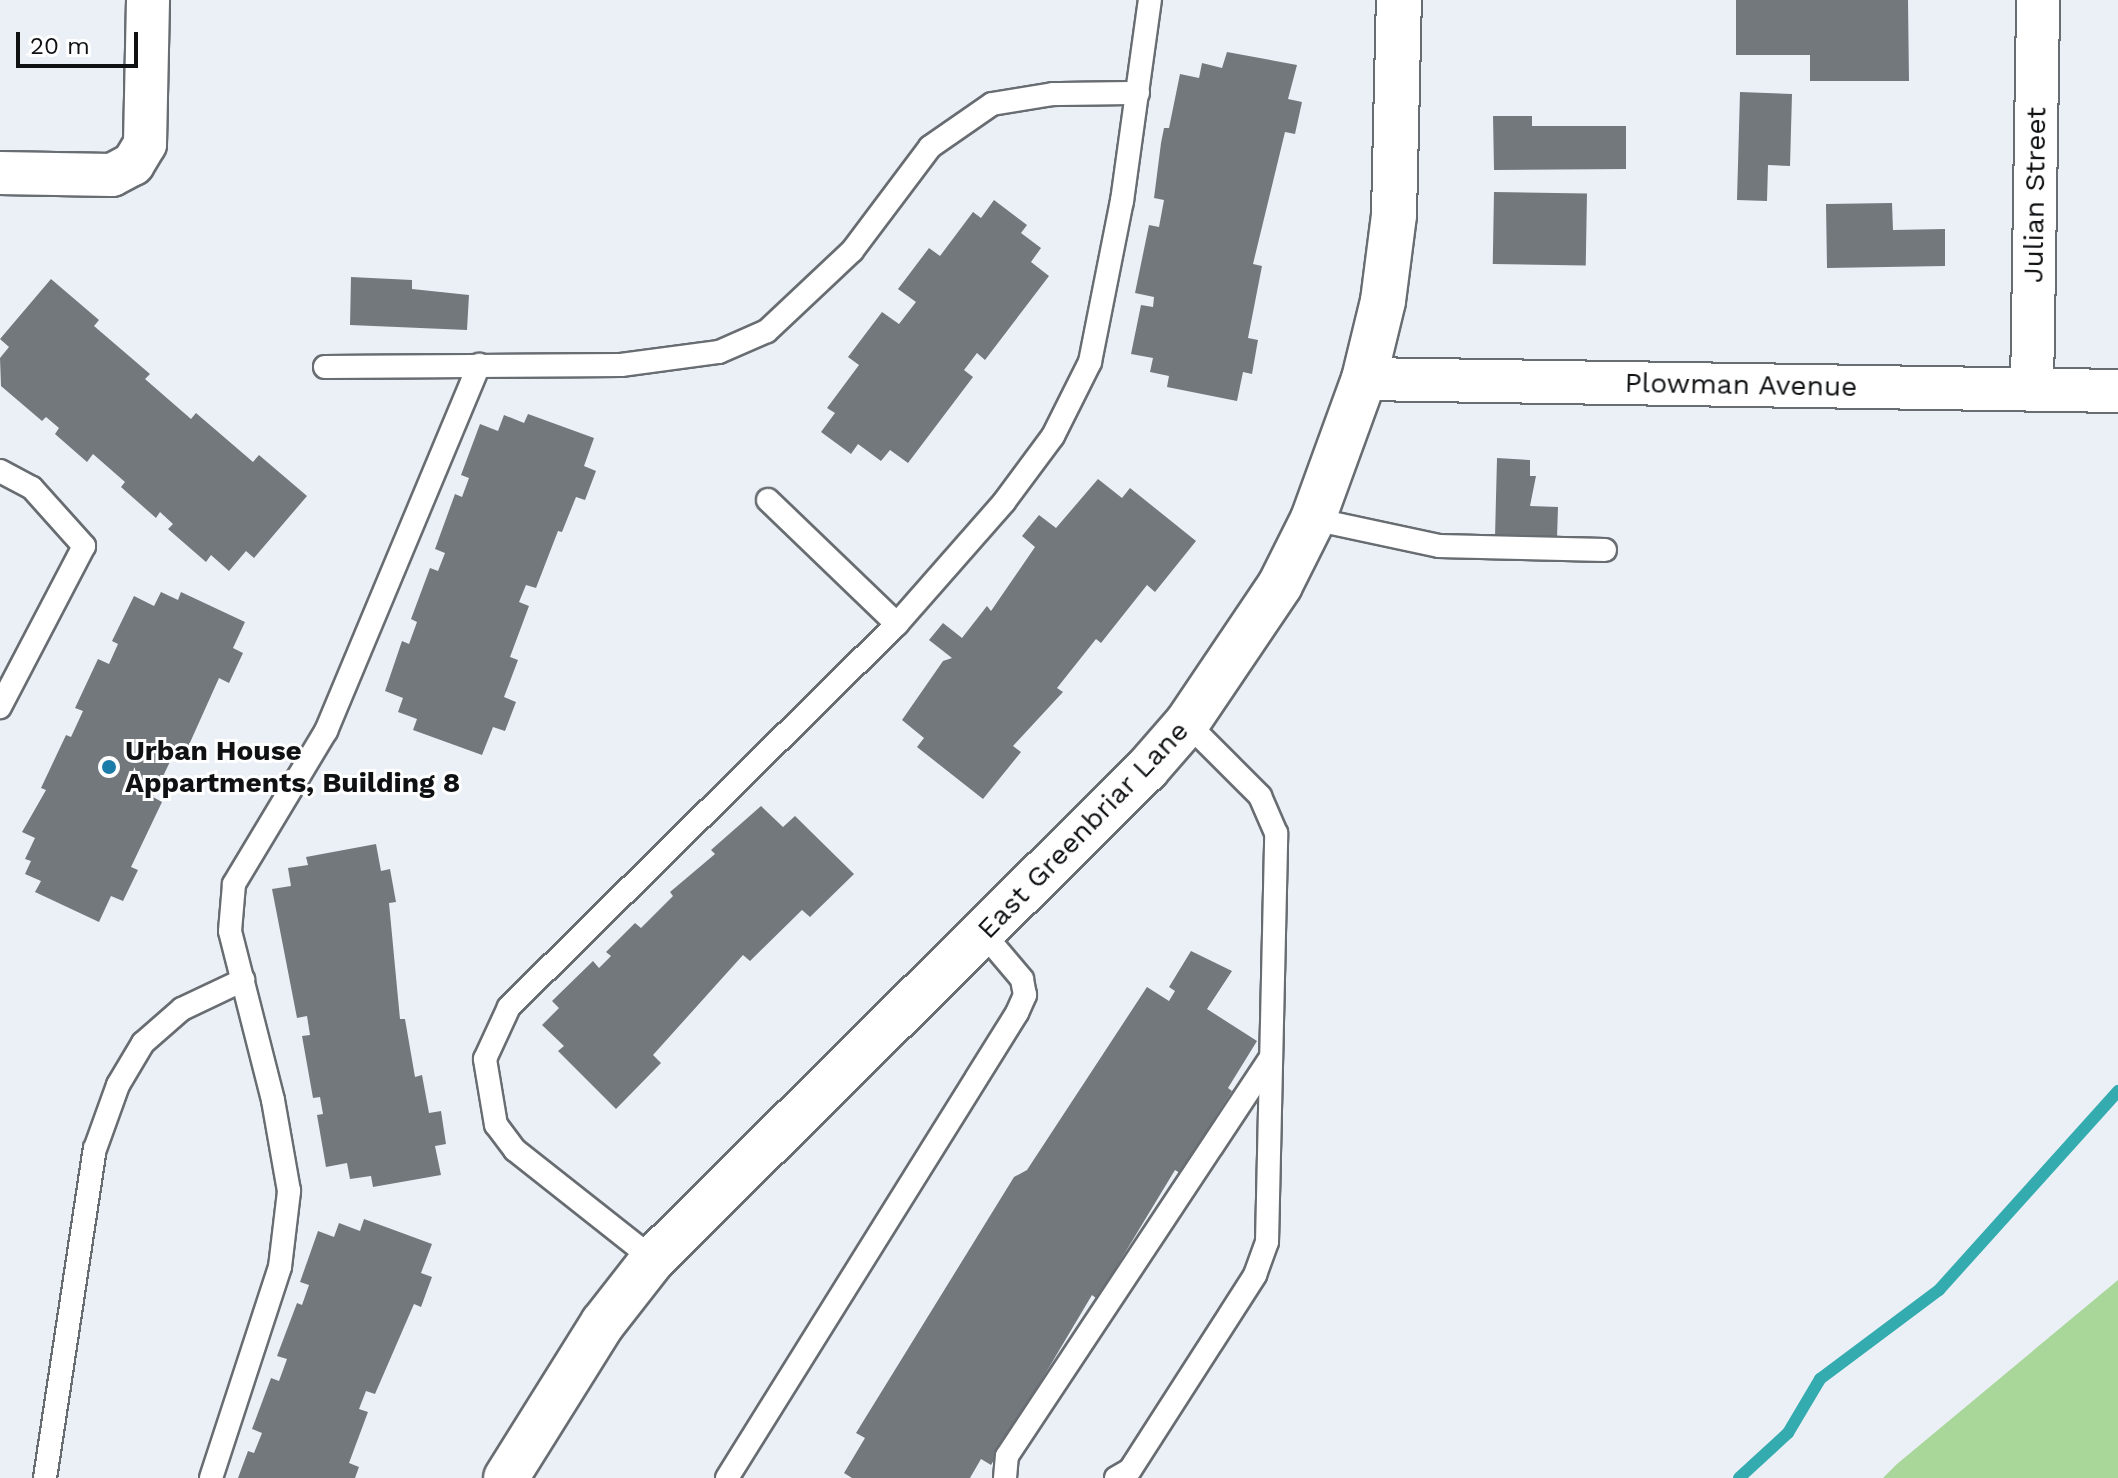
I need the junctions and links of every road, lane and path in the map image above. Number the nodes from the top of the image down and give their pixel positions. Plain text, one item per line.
1 (148, 0) edge
2 (1150, 0) edge
3 (1399, 0) edge
4 (2038, 0) edge
5 (1138, 93) junction
6 (0, 173) edge
7 (479, 365) junction
8 (325, 367) dead end
9 (1364, 379) junction
10 (2032, 390) junction
11 (2118, 391) edge
12 (0, 471) edge
13 (768, 500) dead end
14 (1313, 519) junction
15 (1605, 550) dead end
16 (897, 624) junction
17 (0, 707) edge
18 (1187, 723) junction
19 (984, 934) junction
20 (243, 980) junction
21 (1271, 1057) junction
22 (653, 1259) junction
23 (45, 1478) edge
24 (211, 1478) edge
25 (506, 1478) edge
26 (727, 1478) edge
27 (1005, 1478) edge
28 (1116, 1478) edge

1 - 6 street
2 - 5 lane
3 - 9 street, East Greenbriar Lane
4 - 10 street, Julian Street
5 - 7 lane
5 - 16 lane
7 - 8 lane
7 - 20 lane
9 - 10 street, Plowman Avenue
9 - 14 street, East Greenbriar Lane
10 - 11 street, Plowman Avenue
12 - 17 lane
13 - 16 lane
14 - 15 lane
14 - 18 street, East Greenbriar Lane
16 - 22 lane
18 - 19 street, East Greenbriar Lane
18 - 21 lane
19 - 22 street, East Greenbriar Lane
19 - 26 lane
20 - 23 lane
20 - 24 lane
21 - 27 lane
21 - 28 lane
22 - 25 street, East Greenbriar Lane

